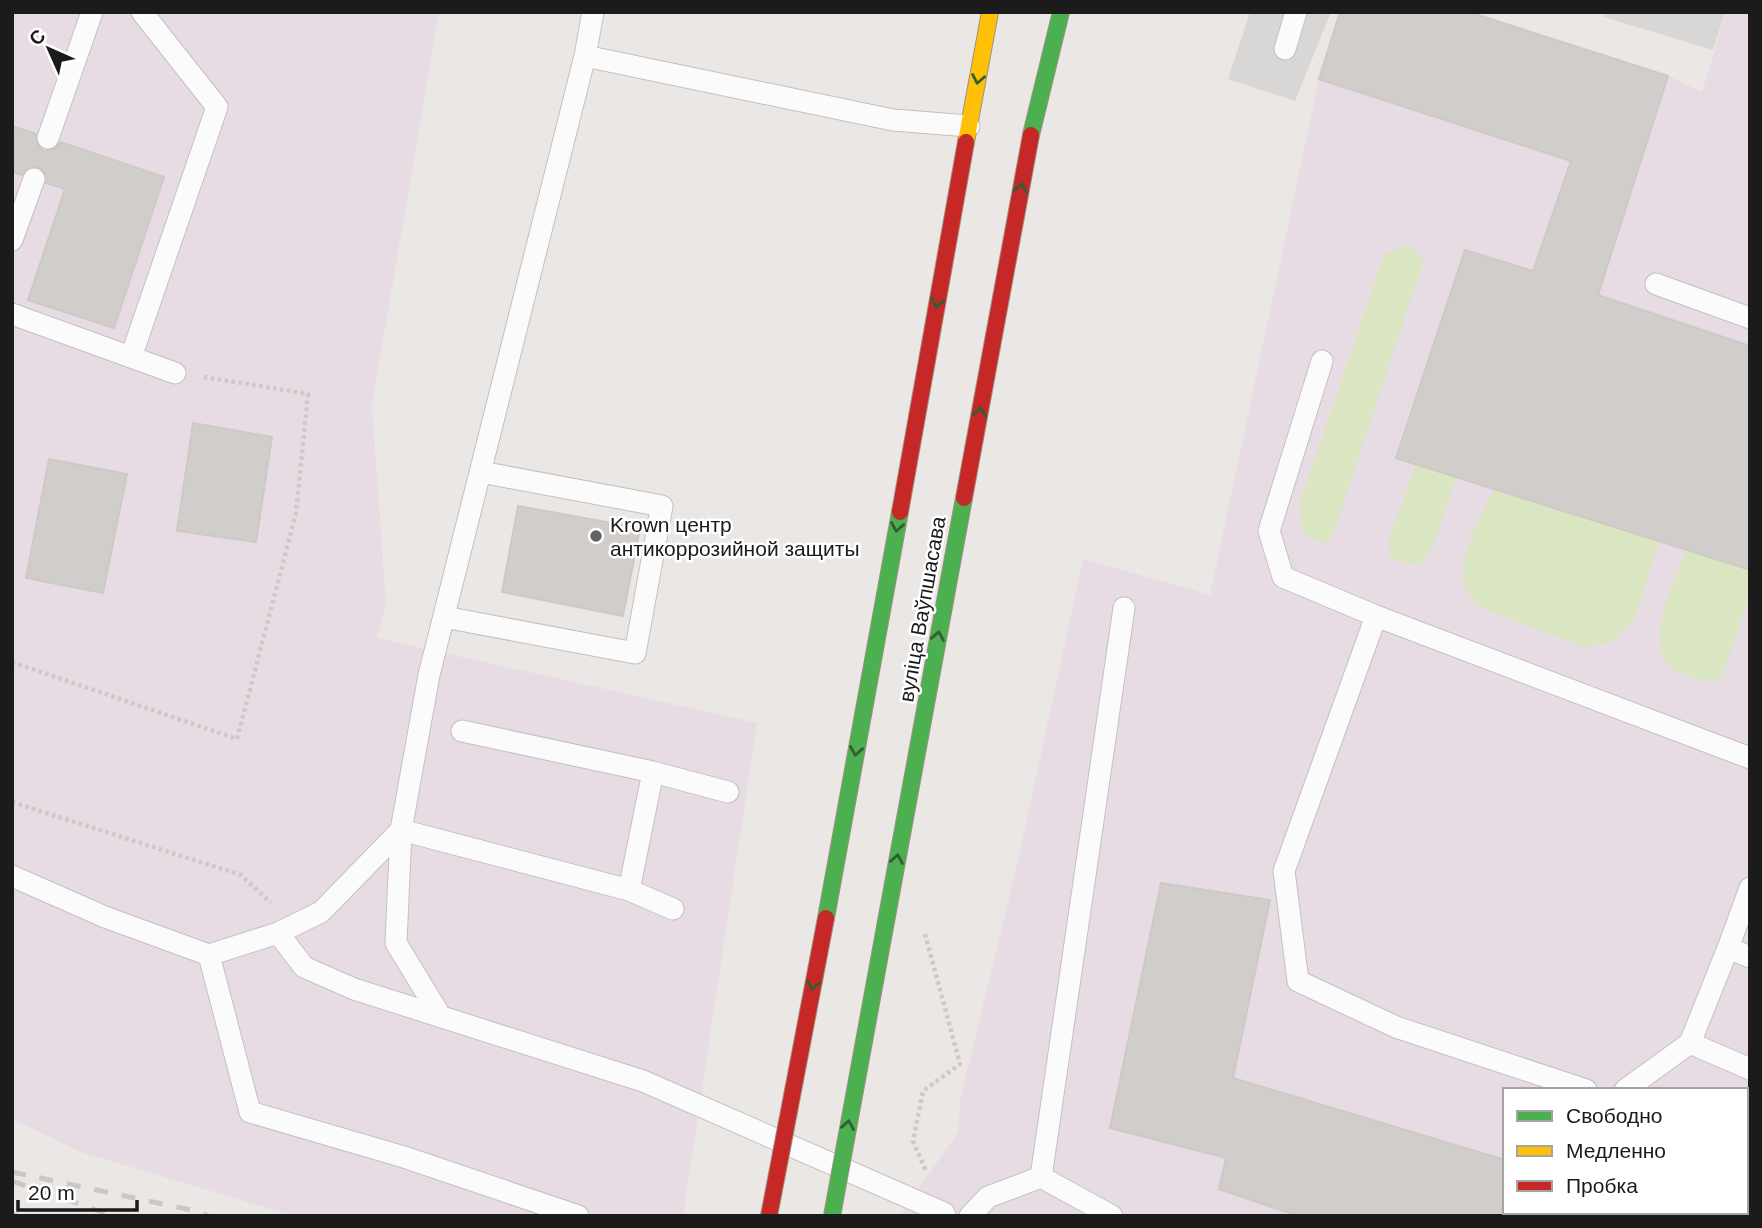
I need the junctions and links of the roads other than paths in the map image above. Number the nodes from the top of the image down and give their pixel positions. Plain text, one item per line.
1 (92, 12) edge
2 (142, 12) edge
3 (593, 12) edge
4 (990, 12) edge
5 (1061, 12) edge
6 (1296, 12) edge
7 (1284, 49) dead end
8 (585, 56) junction
9 (969, 126) junction
10 (48, 138) dead end
11 (34, 179) dead end
12 (12, 240) edge
13 (1656, 284) dead end
14 (12, 314) edge
15 (1750, 318) edge
16 (131, 357) junction
17 (1322, 361) dead end
18 (175, 373) road end
19 (481, 472) junction
20 (1124, 608) dead end
21 (1376, 616) junction
22 (444, 617) junction
23 (462, 731) dead end
24 (1750, 758) edge
25 (653, 772) junction
26 (728, 793) dead end
27 (401, 830) junction
28 (12, 876) edge
29 (1750, 888) edge
30 (629, 890) junction
31 (673, 909) dead end
32 (286, 929) junction
33 (1728, 948) junction
34 (209, 956) junction
35 (1750, 957) edge
36 (441, 1017) junction
37 (1690, 1043) junction
38 (1750, 1069) edge
39 (1580, 1088) edge
40 (1628, 1088) edge
41 (1041, 1177) junction
42 (944, 1214) edge
43 (578, 1216) edge
44 (769, 1216) edge
45 (832, 1216) edge
46 (970, 1216) edge
47 (1112, 1216) edge

1 - 10 lane
2 - 16 lane
3 - 8 lane
4 -> 9 main road, вуліца Ваўпшасава
45 -> 5 main road, вуліца Ваўпшасава, bridge
6 - 7 lane
8 - 9 lane
8 - 19 lane
9 -> 44 main road, вуліца Ваўпшасава, bridge
11 - 12 lane
13 - 15 lane
14 - 16 lane
16 - 18 lane
17 - 21 lane
19 - 22 lane
19 - 22 lane
20 - 41 lane
21 - 24 lane
21 - 39 lane
22 - 27 lane
23 - 25 lane
25 - 26 lane
25 - 30 lane
27 - 30 lane
27 - 32 lane
27 - 36 lane
28 - 34 lane
29 - 33 lane
30 - 31 lane
32 - 34 lane
32 - 36 lane
33 - 35 lane
33 - 37 lane
34 - 43 lane
36 - 42 lane
37 - 38 lane
37 - 40 lane
41 - 46 lane
41 - 47 lane

